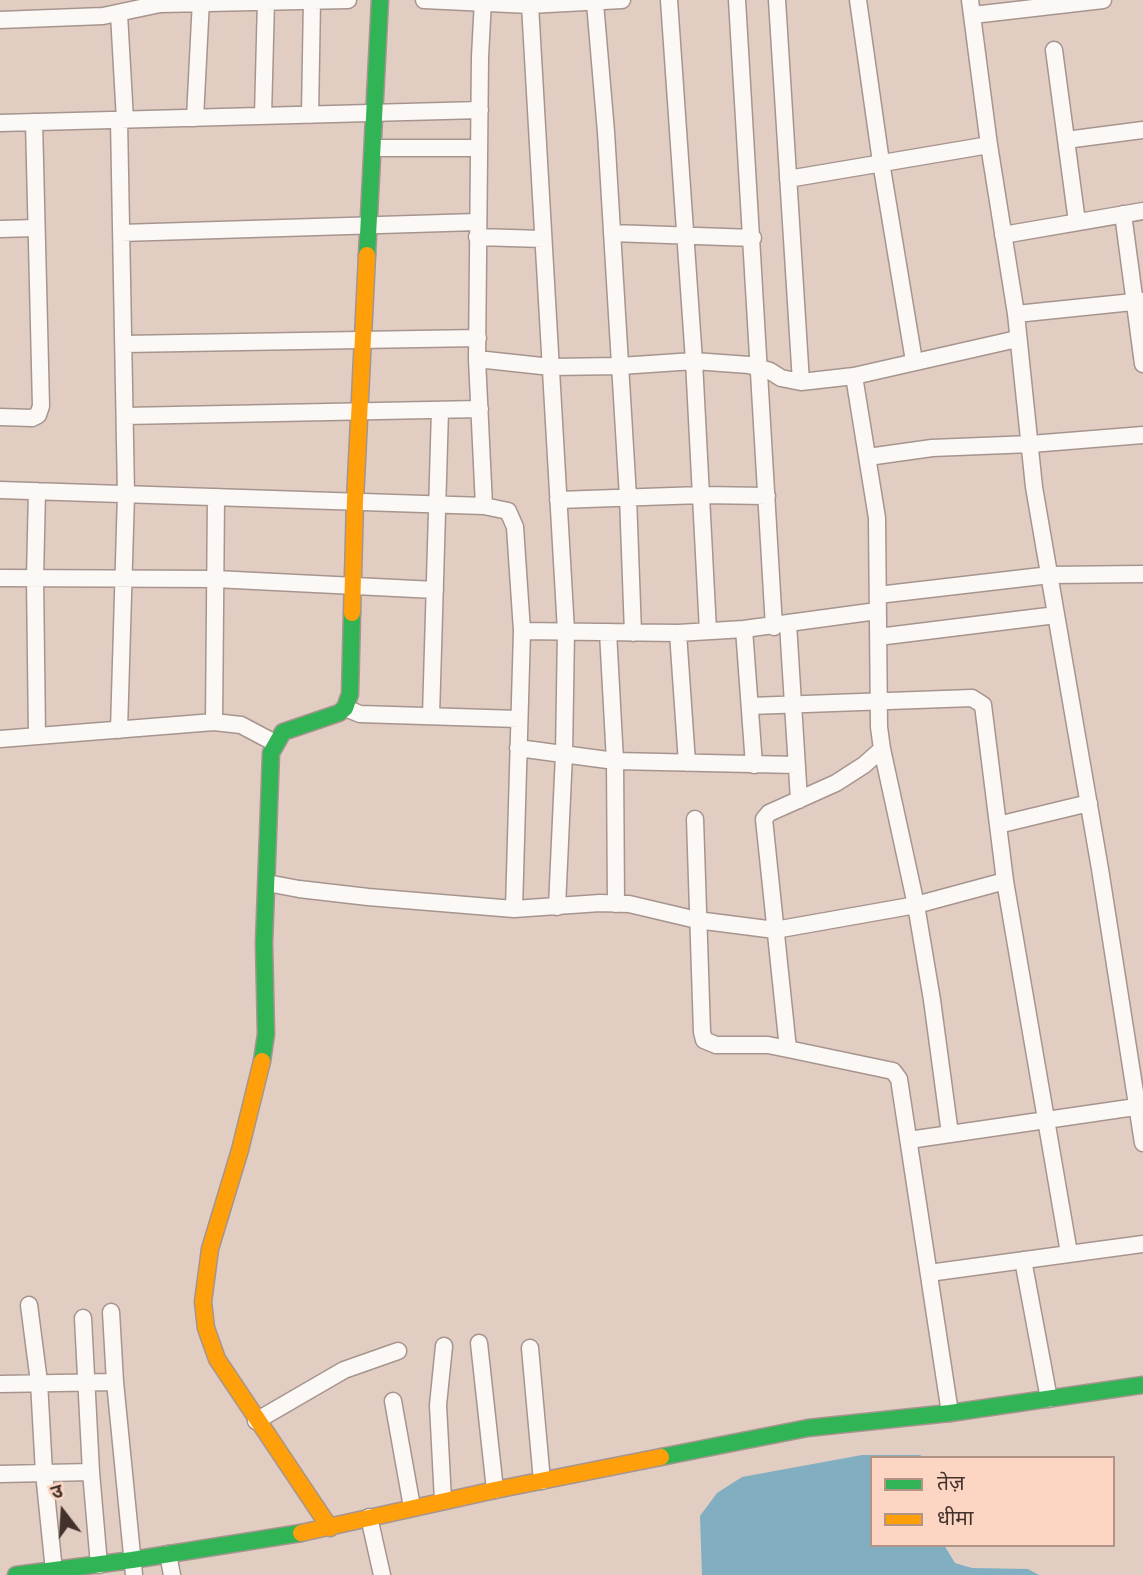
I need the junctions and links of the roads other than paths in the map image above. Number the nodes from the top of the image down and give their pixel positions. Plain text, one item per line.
1 (68, 0) edge
2 (312, 0) edge
3 (348, 0) edge
4 (380, 0) edge
5 (424, 0) edge
6 (622, 0) edge
7 (668, 0) edge
8 (737, 0) edge
9 (777, 0) edge
10 (858, 0) edge
11 (1103, 0) edge
12 (266, 1) edge
13 (484, 1) edge
14 (200, 2) edge
15 (595, 3) junction
16 (1030, 4) edge
17 (530, 5) junction
18 (971, 8) edge
19 (119, 14) junction
20 (69, 17) junction
21 (0, 19) edge
22 (1054, 50) dead end
23 (480, 110) junction
24 (374, 113) junction
25 (310, 115) junction
26 (263, 116) junction
27 (195, 118) junction
28 (122, 120) junction
29 (34, 122) junction
30 (0, 123) edge
31 (1143, 130) edge
32 (1066, 140) junction
33 (989, 145) junction
34 (373, 148) junction
35 (479, 148) junction
36 (881, 162) junction
37 (788, 179) junction
38 (1143, 211) edge
39 (1123, 215) junction
40 (1077, 222) junction
41 (369, 225) junction
42 (36, 228) junction
43 (0, 229) edge
44 (477, 230) junction
45 (121, 233) junction
46 (612, 233) junction
47 (685, 235) junction
48 (1003, 235) junction
49 (753, 238) junction
50 (543, 239) junction
51 (1138, 302) edge
52 (1016, 314) junction
53 (478, 338) junction
54 (364, 339) junction
55 (1017, 339) junction
56 (124, 344) junction
57 (477, 359) junction
58 (694, 361) junction
59 (914, 361) junction
60 (1143, 364) edge
61 (620, 366) junction
62 (551, 367) junction
63 (760, 368) junction
64 (854, 376) junction
65 (801, 382) junction
66 (480, 409) junction
67 (440, 410) junction
68 (360, 412) junction
69 (125, 416) junction
70 (0, 417) edge
71 (1143, 436) edge
72 (1031, 444) junction
73 (868, 457) junction
74 (0, 490) edge
75 (37, 491) junction
76 (126, 494) junction
77 (701, 495) junction
78 (767, 496) junction
79 (216, 497) junction
80 (628, 497) junction
81 (558, 499) junction
82 (355, 501) junction
83 (438, 504) junction
84 (484, 506) junction
85 (1143, 574) edge
86 (1050, 575) junction
87 (0, 578) edge
88 (35, 578) junction
89 (124, 579) junction
90 (215, 579) junction
91 (353, 585) junction
92 (435, 590) junction
93 (878, 603) junction
94 (1056, 615) junction
95 (781, 625) junction
96 (744, 629) junction
97 (522, 631) junction
98 (566, 631) junction
99 (708, 631) junction
100 (608, 632) junction
101 (633, 633) junction
102 (678, 633) junction
103 (878, 637) junction
104 (880, 700) junction
105 (792, 703) junction
106 (750, 706) junction
107 (345, 708) junction
108 (430, 716) junction
109 (518, 719) junction
110 (214, 722) junction
111 (119, 730) junction
112 (37, 736) junction
113 (0, 739) edge
114 (275, 743) junction
115 (518, 748) junction
116 (882, 748) junction
117 (564, 754) junction
118 (615, 761) junction
119 (687, 763) junction
120 (754, 765) junction
121 (797, 765) junction
122 (799, 800) junction
123 (1088, 803) junction
124 (695, 819) dead end
125 (998, 825) junction
126 (1005, 881) junction
127 (267, 883) junction
128 (616, 904) junction
129 (916, 905) junction
130 (557, 906) junction
131 (514, 909) junction
132 (697, 920) junction
133 (775, 930) junction
134 (788, 1049) junction
135 (1139, 1107) edge
136 (1045, 1122) junction
137 (950, 1134) junction
138 (909, 1140) junction
139 (1143, 1143) edge
140 (1143, 1244) edge
141 (1069, 1254) junction
142 (1023, 1260) junction
143 (929, 1273) junction
144 (29, 1305) dead end
145 (111, 1312) dead end
146 (83, 1318) dead end
147 (480, 1343) dead end
148 (444, 1346) dead end
149 (530, 1348) dead end
150 (398, 1351) dead end
151 (39, 1382) junction
152 (85, 1382) junction
153 (115, 1382) junction
154 (0, 1384) edge
155 (1143, 1385) edge
156 (1049, 1399) junction
157 (393, 1401) dead end
158 (950, 1413) junction
159 (256, 1420) junction
160 (91, 1472) junction
161 (44, 1473) junction
162 (0, 1474) edge
163 (542, 1480) junction
164 (495, 1490) junction
165 (443, 1501) junction
166 (412, 1507) junction
167 (369, 1517) junction
168 (330, 1528) junction
169 (168, 1554) junction
170 (99, 1565) junction
171 (133, 1568) edge
172 (65, 1571) edge
173 (34, 1574) edge
174 (16, 1575) edge
175 (172, 1575) edge
176 (382, 1575) edge

1 - 20 street
2 - 3 street
2 - 12 street
2 - 25 street
4 - 24 street
5 - 13 street
6 - 15 street
7 - 47 street
8 - 49 street
9 - 37 street
10 - 36 street
11 - 16 street
12 - 14 street
12 - 26 street
13 - 17 street
13 - 23 street
14 - 19 street
14 - 27 street
15 - 17 street
15 - 46 street
16 - 18 street
17 - 50 street
18 - 33 street
19 - 20 street
19 - 28 street
20 - 21 street
22 - 32 street
23 - 24 street
23 - 35 street
24 - 25 street
24 - 34 street
25 - 26 street
26 - 27 street
27 - 28 street
28 - 29 street
28 - 45 street
29 - 30 street
29 - 42 street
31 - 32 street
32 - 40 street
33 - 36 street
33 - 48 street
34 - 35 street
34 - 41 street
35 - 44 street
36 - 37 street
36 - 59 street
37 - 65 street
38 - 39 street
39 - 40 street
39 - 51 street
40 - 48 street
41 - 44 street
41 - 45 street
41 - 54 street
42 - 43 street
42 - 70 street
44 - 50 street
44 - 53 street
45 - 56 street
46 - 47 street
46 - 61 street
47 - 49 street
47 - 58 street
48 - 52 street
49 - 63 street
50 - 62 street
51 - 52 street
51 - 60 street
52 - 55 street
53 - 54 street
53 - 57 street
54 - 56 street
54 - 68 street
55 - 59 street
55 - 72 street
56 - 69 street
57 - 62 street
57 - 66 street
58 - 61 street
58 - 63 street
58 - 77 street
59 - 64 street
61 - 62 street
61 - 80 street
62 - 81 street
63 - 65 street
63 - 78 street
64 - 65 street
64 - 73 street
66 - 67 street
66 - 84 street
67 - 68 street
67 - 83 street
68 - 69 street
68 - 82 street
69 - 76 street
71 - 72 street
72 - 73 street
72 - 86 street
73 - 93 street
74 - 75 street
75 - 76 street
75 - 88 street
76 - 79 street
76 - 89 street
77 - 78 street
77 - 80 street
77 - 99 street
78 - 95 street
79 - 82 street
79 - 90 street
80 - 81 street
80 - 101 street
81 - 98 street
82 - 83 street
82 - 91 street
83 - 84 street
83 - 92 street
84 - 97 street
85 - 86 street
86 - 93 street
86 - 94 street
87 - 88 street
88 - 89 street
88 - 112 street
89 - 90 street
89 - 111 street
90 - 91 street
90 - 110 street
91 - 92 street
91 - 107 street
92 - 108 street
93 - 95 street
93 - 103 street
94 - 103 street
94 - 123 street
95 - 96 street
95 - 105 street
96 - 99 street
96 - 106 street
97 - 98 street
97 - 109 street
98 - 100 street
98 - 117 street
99 - 102 street
100 - 101 street
100 - 118 street
101 - 102 street
102 - 119 street
103 - 104 street
104 - 105 street
104 - 116 street
104 - 125 street
105 - 106 street
105 - 121 street
106 - 120 street
107 - 108 street
107 - 114 street
108 - 109 street
109 - 115 street
110 - 111 street
110 - 114 street
111 - 112 street
112 - 113 street
114 - 127 street
115 - 117 street
115 - 131 street
116 - 122 street
116 - 129 street
117 - 118 street
117 - 130 street
118 - 119 street
118 - 128 street
119 - 120 street
120 - 121 street
121 - 122 street
122 - 133 street
123 - 125 street
123 - 135 street
124 - 132 street
125 - 126 street
126 - 129 street
126 - 136 street
127 - 131 street
127 - 159 street
128 - 130 street
128 - 132 street
129 - 133 street
129 - 137 street
130 - 131 street
132 - 133 street
132 - 134 street
133 - 134 street
134 - 138 street
135 - 136 street
135 - 139 street
136 - 137 street
136 - 141 street
137 - 138 street
138 - 143 street
140 - 141 street
141 - 142 street
142 - 143 street
142 - 156 street
143 - 158 street
144 - 151 street
145 - 153 street
146 - 152 street
147 - 164 street
148 - 165 street
149 - 163 street
150 - 159 street
151 - 152 street
151 - 154 street
151 - 161 street
152 - 153 street
152 - 160 street
153 - 171 street
155 - 156 street
156 - 158 street
157 - 166 street
158 - 163 street
159 - 168 street
160 - 161 street
160 - 170 street
161 - 162 street
161 - 172 street
163 - 164 street
164 - 165 street
165 - 166 street
166 - 167 street
167 - 168 street
167 - 176 street
168 - 169 street
169 - 171 street
169 - 175 street
170 - 171 street
170 - 172 street
172 - 173 street
173 - 174 street

